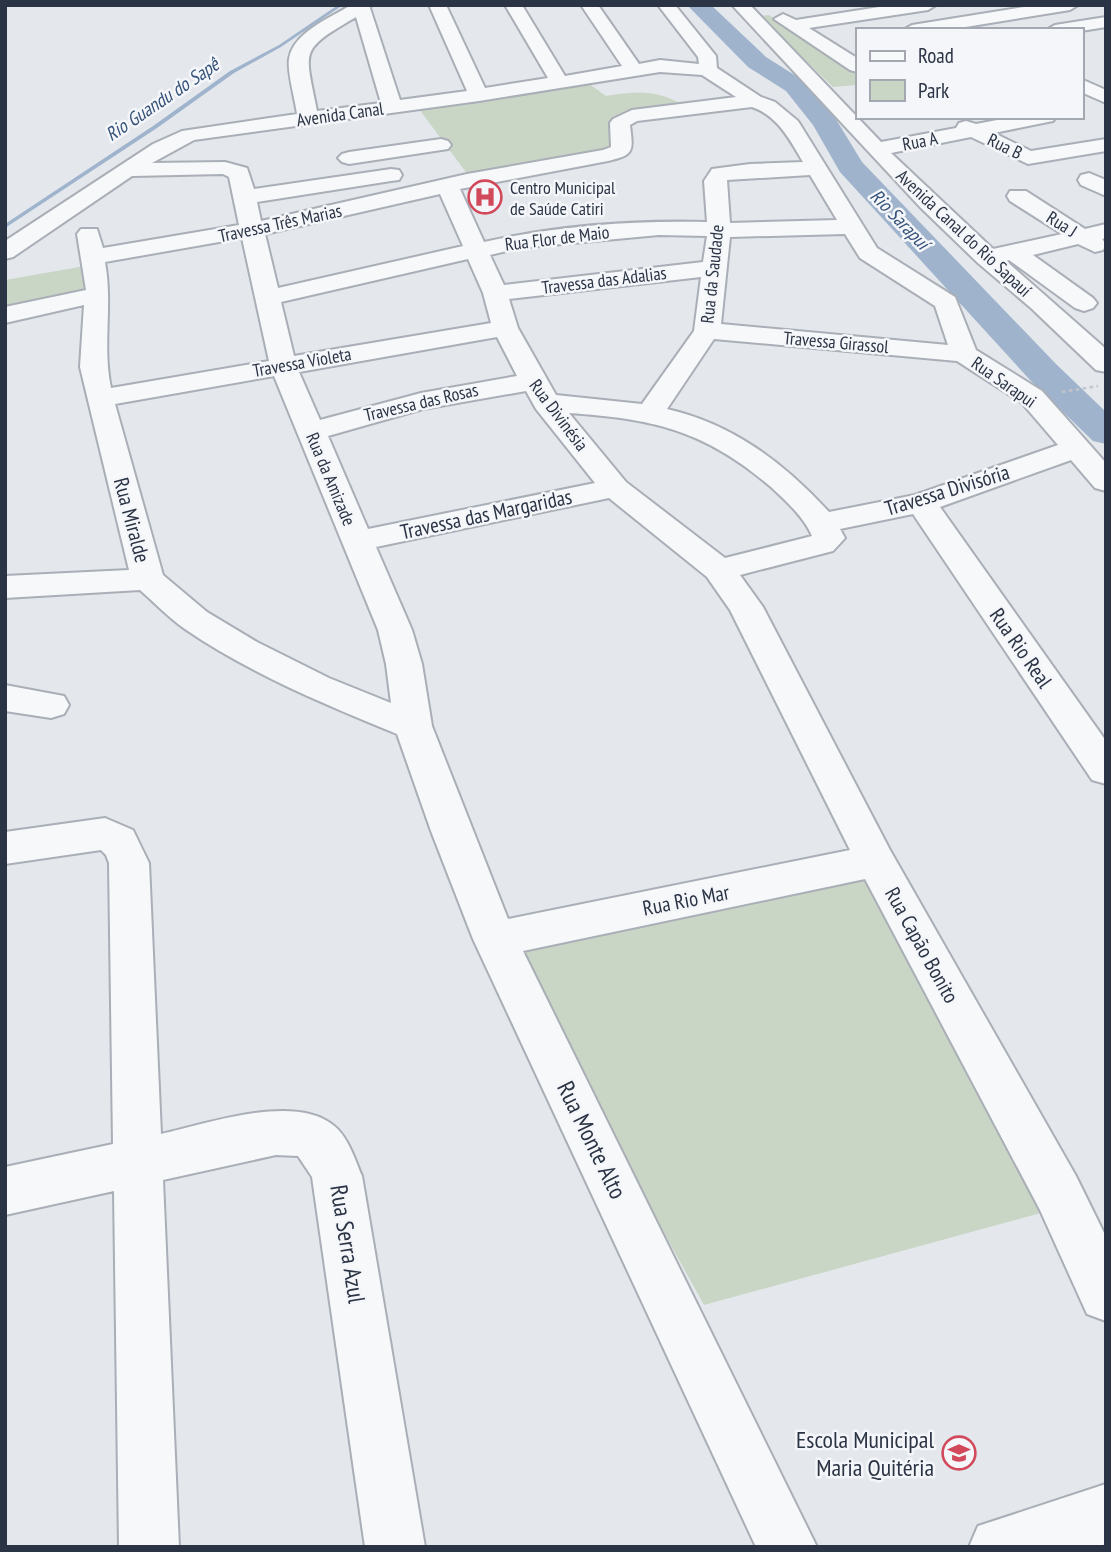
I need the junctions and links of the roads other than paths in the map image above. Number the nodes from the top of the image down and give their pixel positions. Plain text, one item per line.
1 (437, 5) edge
2 (513, 5) edge
3 (589, 5) edge
4 (667, 5) edge
5 (786, 5) edge
6 (928, 5) edge
7 (1070, 5) edge
8 (1083, 5) edge
9 (362, 6) edge
10 (752, 6) edge
11 (1106, 15) edge
12 (1106, 22) edge
13 (794, 25) junction
14 (925, 28) edge
15 (1068, 28) edge
16 (846, 40) dead end
17 (822, 44) junction
18 (855, 63) edge
19 (634, 70) junction
20 (707, 70) junction
21 (560, 83) junction
22 (1083, 86) edge
23 (479, 95) junction
24 (1106, 97) edge
25 (754, 102) junction
26 (402, 106) junction
27 (1106, 106) edge
28 (1083, 111) edge
29 (308, 119) junction
30 (856, 119) edge
31 (856, 119) edge
32 (953, 119) edge
33 (1036, 119) edge
34 (974, 131) junction
35 (441, 145) junction
36 (1106, 145) edge
37 (877, 149) junction
38 (234, 151) dead end
39 (333, 160) dead end
40 (133, 167) junction
41 (817, 168) junction
42 (266, 169) dead end
43 (239, 173) junction
44 (457, 178) junction
45 (1018, 196) dead end
46 (244, 197) junction
47 (72, 207) junction
48 (851, 227) junction
49 (719, 229) junction
50 (251, 230) junction
51 (1106, 231) edge
52 (1082, 236) junction
53 (475, 248) junction
54 (5, 252) edge
55 (1013, 252) junction
56 (1106, 252) edge
57 (92, 257) junction
58 (986, 258) junction
59 (714, 268) junction
60 (495, 293) junction
61 (98, 295) junction
62 (269, 297) junction
63 (1084, 303) dead end
64 (5, 315) edge
65 (505, 328) junction
66 (707, 331) junction
67 (964, 355) junction
68 (1106, 364) edge
69 (283, 365) junction
70 (540, 393) junction
71 (99, 398) junction
72 (650, 413) junction
73 (311, 432) junction
74 (1076, 449) junction
75 (1106, 482) edge
76 (615, 488) junction
77 (929, 515) junction
78 (822, 523) junction
79 (357, 541) junction
80 (148, 579) junction
81 (729, 582) junction
82 (5, 587) edge
83 (5, 698) edge
84 (51, 705) dead end
85 (413, 726) junction
86 (1106, 770) edge
87 (5, 848) edge
88 (876, 861) junction
89 (495, 939) junction
90 (139, 1162) junction
91 (5, 1191) edge
92 (1106, 1294) edge
93 (1106, 1514) edge
94 (149, 1547) edge
95 (395, 1547) edge
96 (787, 1547) edge
97 (999, 1547) edge

1 - 23 street
2 - 21 street
3 - 19 street
4 - 20 street
5 - 10 street
6 - 13 street
7 - 14 street
8 - 11 street
9 - 26 street, Rua Divinésia
9 - 29 street
10 - 13 street
10 - 30 street, Avenida Canal do Rio Sapauí
12 - 15 street
13 - 17 street
16 - 17 street
17 - 18 street
19 - 20 street, Avenida Canal
19 - 21 street, Avenida Canal
20 - 25 street
21 - 23 street, Avenida Canal
22 - 24 street
23 - 26 street, Avenida Canal
25 - 41 street
25 - 44 street
26 - 29 street, Avenida Canal
26 - 35 street, Rua Divinésia
27 - 28 street
29 - 40 street, Avenida Canal
31 - 37 street, Avenida Canal do Rio Sapauí
32 - 34 street, Rua B
33 - 34 street, Rua A
34 - 36 street, Rua B
34 - 37 street, Rua A
35 - 39 street
35 - 44 street, Rua Divinésia
37 - 58 street, Avenida Canal do Rio Sapauí
38 - 40 street
40 - 43 street
40 - 47 street, Avenida Canal
41 - 48 street
41 - 49 street, Rua da Saudade
42 - 43 street
43 - 46 street, Rua da Amizade
44 - 46 street
44 - 50 street, Travessa Três Marias
44 - 53 street, Rua Divinésia
45 - 52 street, Rua J
46 - 50 street, Rua da Amizade
47 - 54 street, Avenida Canal
47 - 57 street, Rua Miralde
48 - 49 street, Rua Flor de Maio
48 - 67 street, Rua Sarapui
49 - 53 street, Rua Flor de Maio
49 - 59 street, Rua da Saudade
50 - 57 street, Travessa Três Marias
50 - 62 street, Rua da Amizade
51 - 52 street
52 - 55 street
52 - 56 street, Rua J
53 - 60 street, Rua Divinésia
53 - 62 street, Rua Flor de Maio
55 - 58 street
55 - 63 street
57 - 61 street, Rua Miralde
58 - 68 street, Avenida Canal do Rio Sapauí
59 - 60 street, Travessa das Adalias
59 - 66 street, Rua da Saudade
60 - 65 street, Rua Divinésia
61 - 64 street
61 - 71 street, Rua Miralde
62 - 69 street, Rua da Amizade
65 - 69 street, Travessa Violeta
65 - 70 street, Rua Divinésia
66 - 67 street, Travessa Girassol
66 - 72 street, Rua da Saudade
67 - 74 street, Rua Sarapui
69 - 71 street, Travessa Violeta
69 - 73 street, Rua da Amizade
70 - 72 street, Travessa das Rosas
70 - 73 street, Travessa das Rosas
70 - 76 street, Rua Divinésia
71 - 80 street, Rua Miralde
72 - 78 street, Travessa das Rosas
73 - 79 street, Rua da Amizade
74 - 75 street, Rua Sarapui
74 - 77 street, Travessa Divisória
76 - 79 street, Travessa das Margaridas
76 - 81 street, Rua Divinésia
77 - 78 street, Travessa Divisória
77 - 86 street, Rua Rio Real
78 - 81 street
79 - 85 street, Rua da Amizade
80 - 82 street
80 - 85 street, Rua Miralde
81 - 88 street, Rua Capão Bonito
83 - 84 street
85 - 89 street, Rua Monte Alto
87 - 90 street
88 - 89 street, Rua Rio Mar
88 - 92 street, Rua Capão Bonito
89 - 96 street, Rua Monte Alto
90 - 91 street, Rua Serra Azul
90 - 94 street
90 - 95 street, Rua Serra Azul
93 - 97 street

